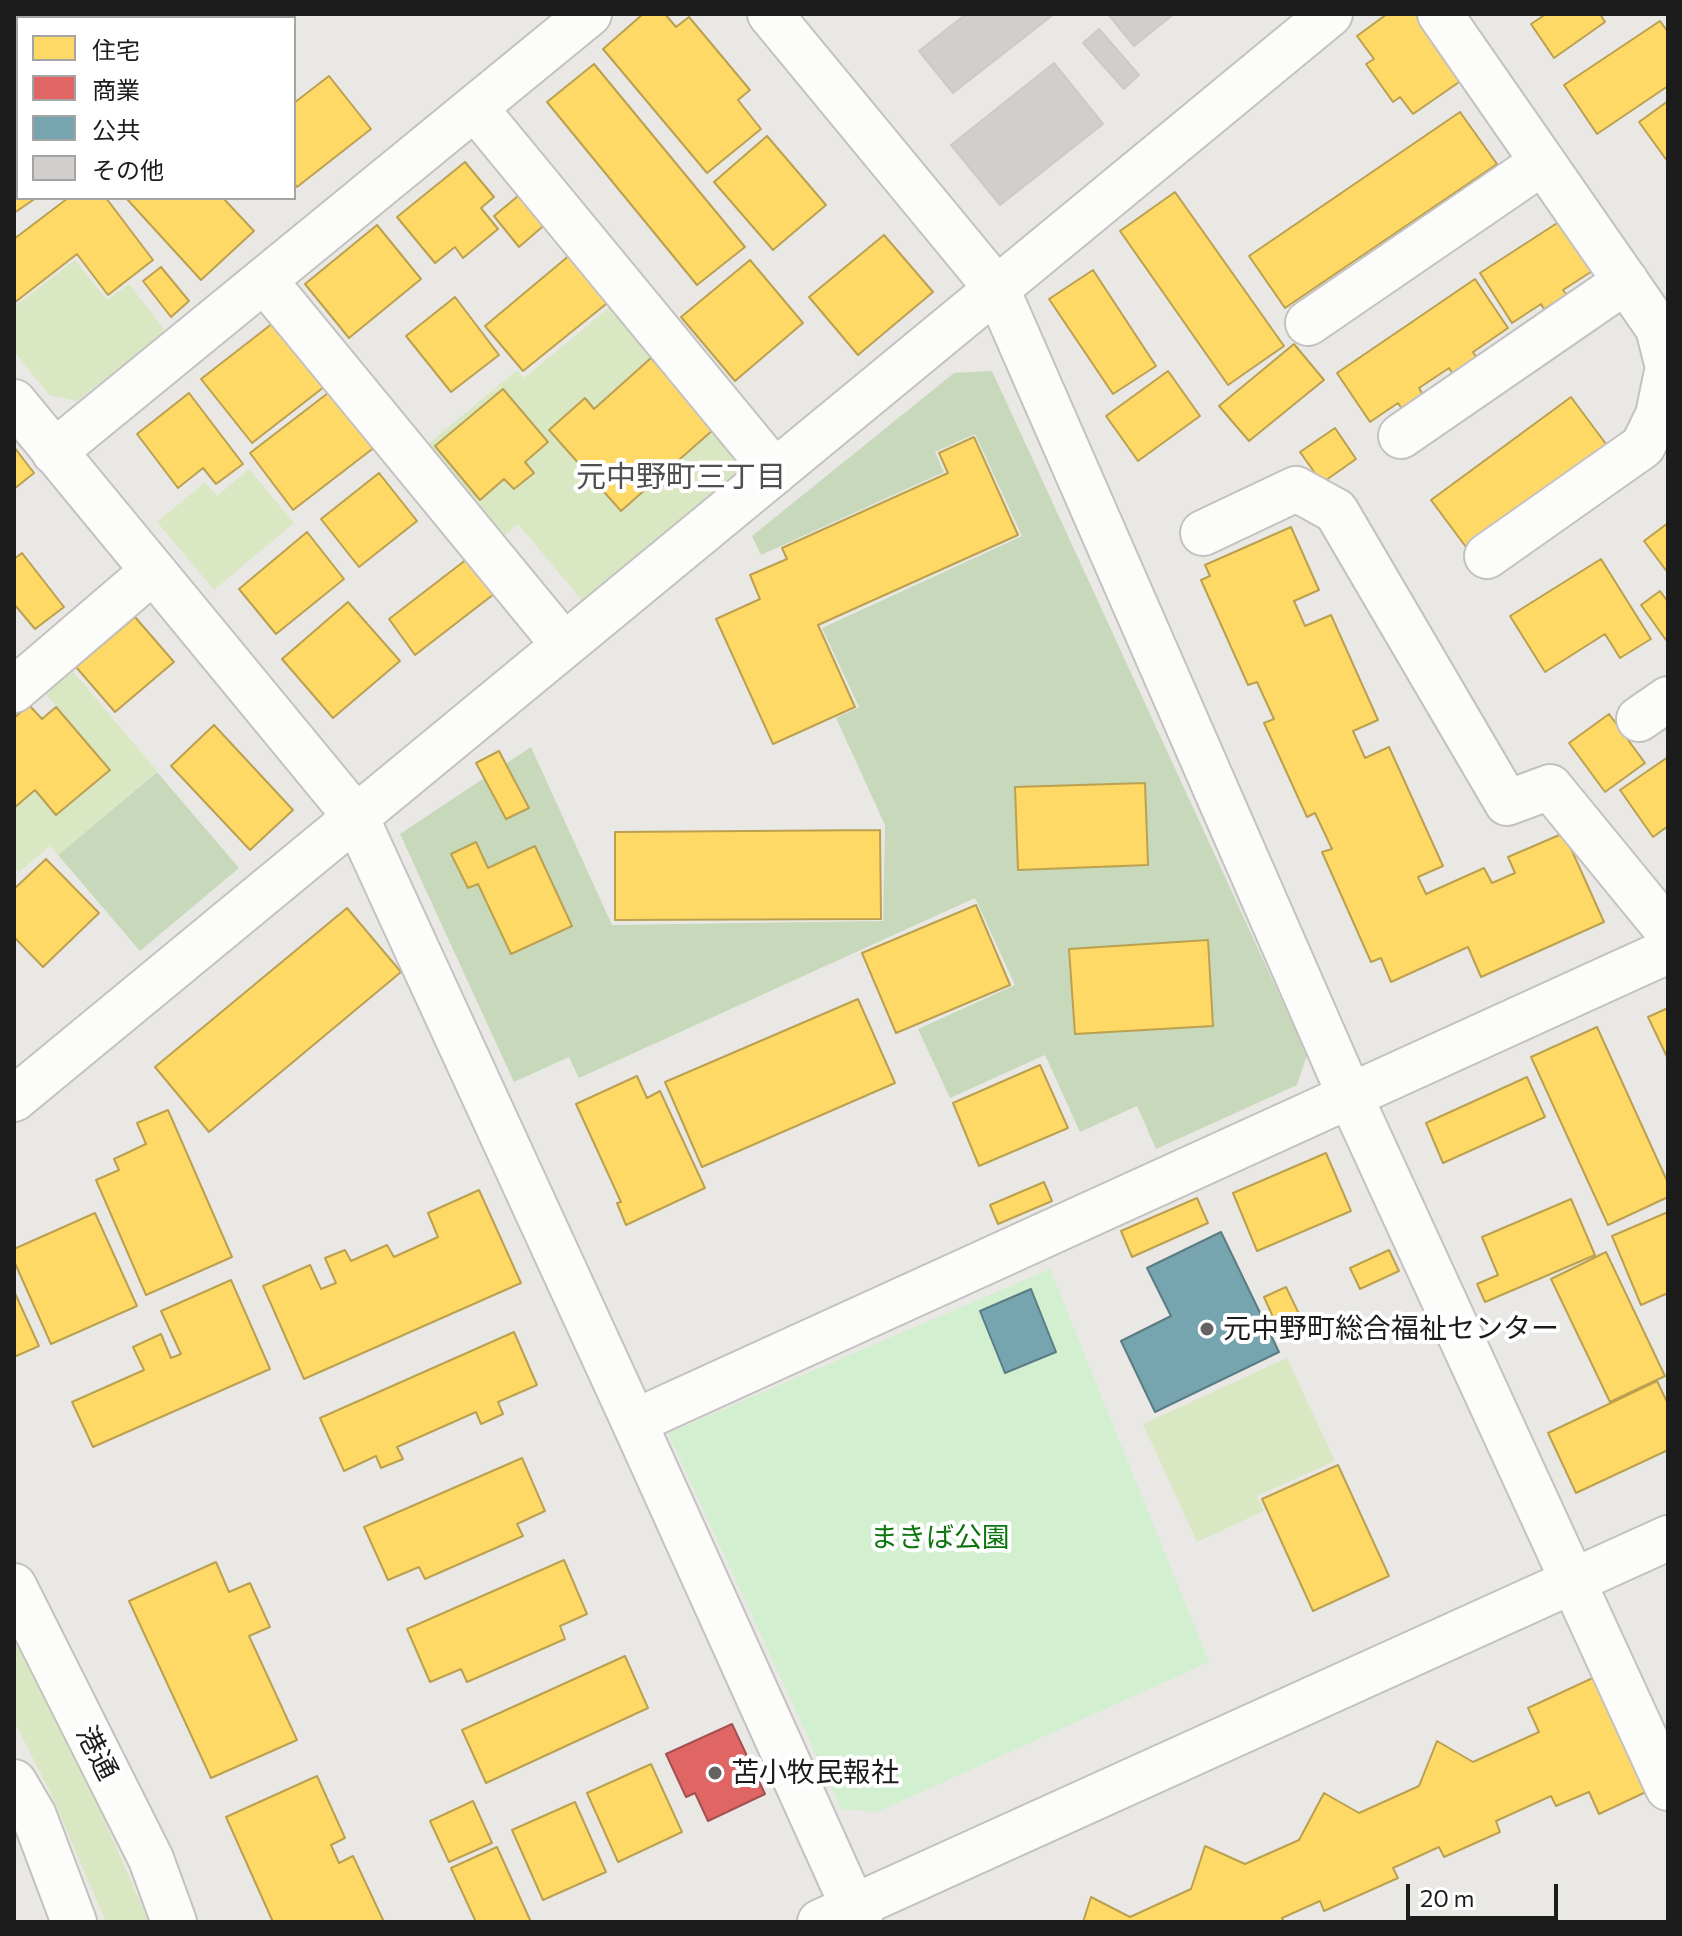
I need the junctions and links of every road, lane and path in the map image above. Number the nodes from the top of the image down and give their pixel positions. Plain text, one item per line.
1 (589, 14) edge
2 (770, 14) edge
3 (1330, 14) edge
4 (1440, 14) edge
5 (475, 108) junction
6 (1543, 162) junction
7 (264, 280) junction
8 (1626, 281) junction
9 (997, 289) junction
10 (1308, 323) dead end
11 (14, 402) edge
12 (1401, 436) dead end
13 (54, 452) junction
14 (775, 472) junction
15 (1203, 533) dead end
16 (1487, 556) dead end
17 (153, 571) junction
18 (564, 645) junction
19 (14, 690) edge
20 (356, 817) junction
21 (1668, 931) edge
22 (1668, 951) edge
23 (1350, 1096) junction
24 (14, 1099) edge
25 (634, 1422) junction
26 (1668, 1538) edge
27 (1573, 1581) junction
28 (14, 1586) edge
29 (14, 1782) edge
30 (1668, 1788) edge
31 (845, 1917) edge
32 (74, 1922) edge
33 (174, 1922) edge

1 - 5 street
2 - 9 street
3 - 9 street
4 - 6 street
5 - 7 street
5 - 14 street
6 - 8 street
6 - 10 street
7 - 13 street
7 - 18 street
8 - 12 street
8 - 16 street
9 - 14 street
9 - 23 street
11 - 13 street
13 - 17 street
14 - 18 street
15 - 21 street
17 - 19 street
17 - 20 street
18 - 20 street
20 - 24 street
20 - 25 street
22 - 23 street
23 - 25 street
23 - 27 street
25 - 31 street
26 - 27 street
27 - 30 street
27 - 31 street
28 - 33 street, 港通
29 - 32 street

